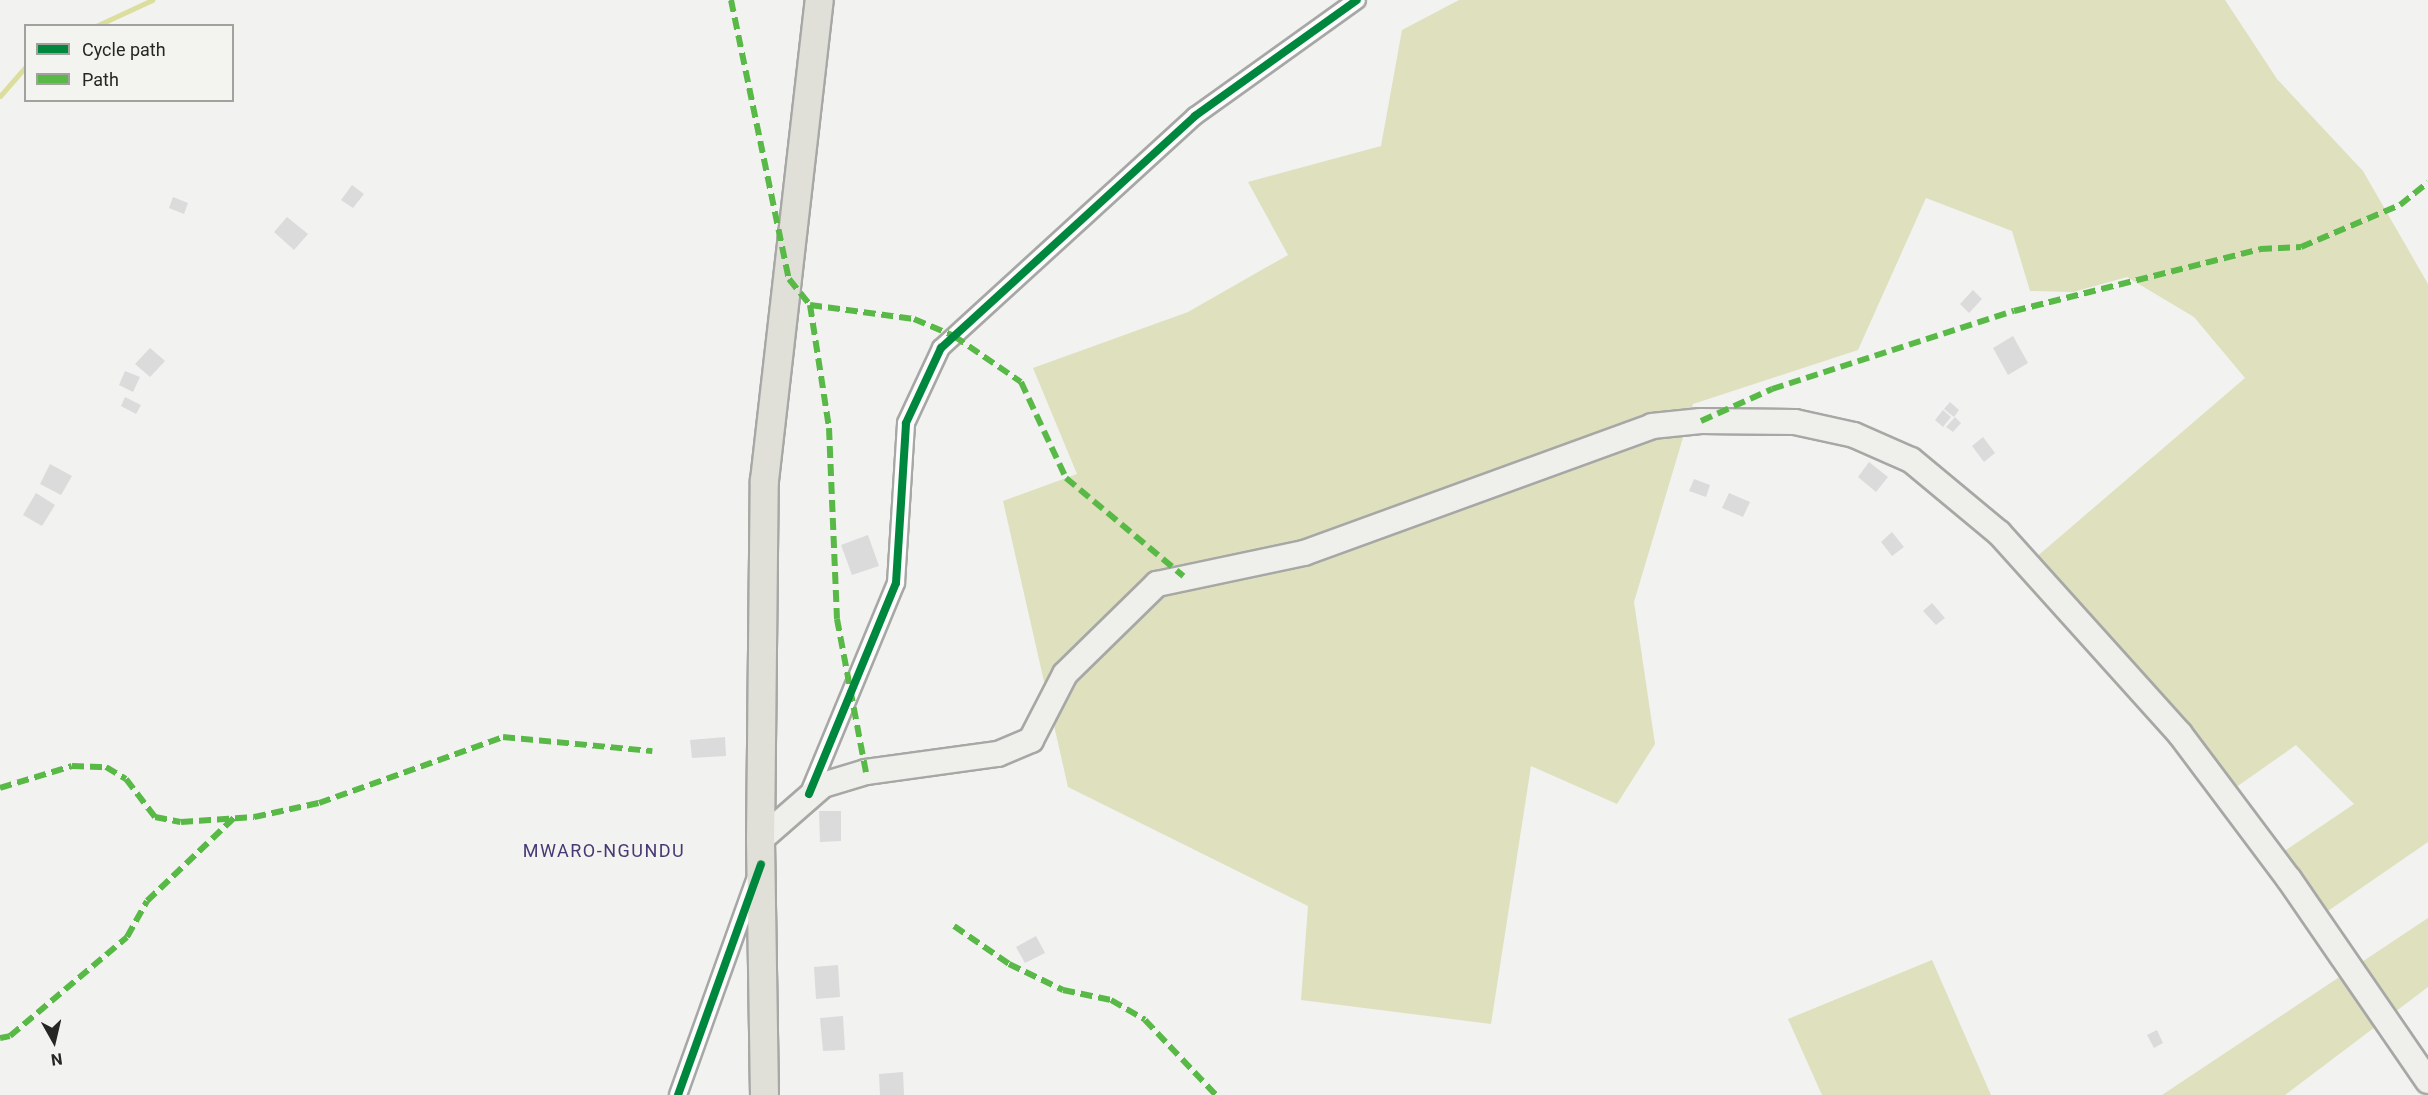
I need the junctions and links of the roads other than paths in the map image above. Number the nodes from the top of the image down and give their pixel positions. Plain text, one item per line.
1 (819, 0) edge
2 (1357, 0) edge
3 (808, 794) junction
4 (760, 852) junction
5 (2428, 1081) edge
6 (678, 1095) edge
7 (764, 1095) edge

1 - 4 main road
2 - 3 street
3 - 4 main road
3 - 5 main road
4 - 6 street
4 - 7 main road

